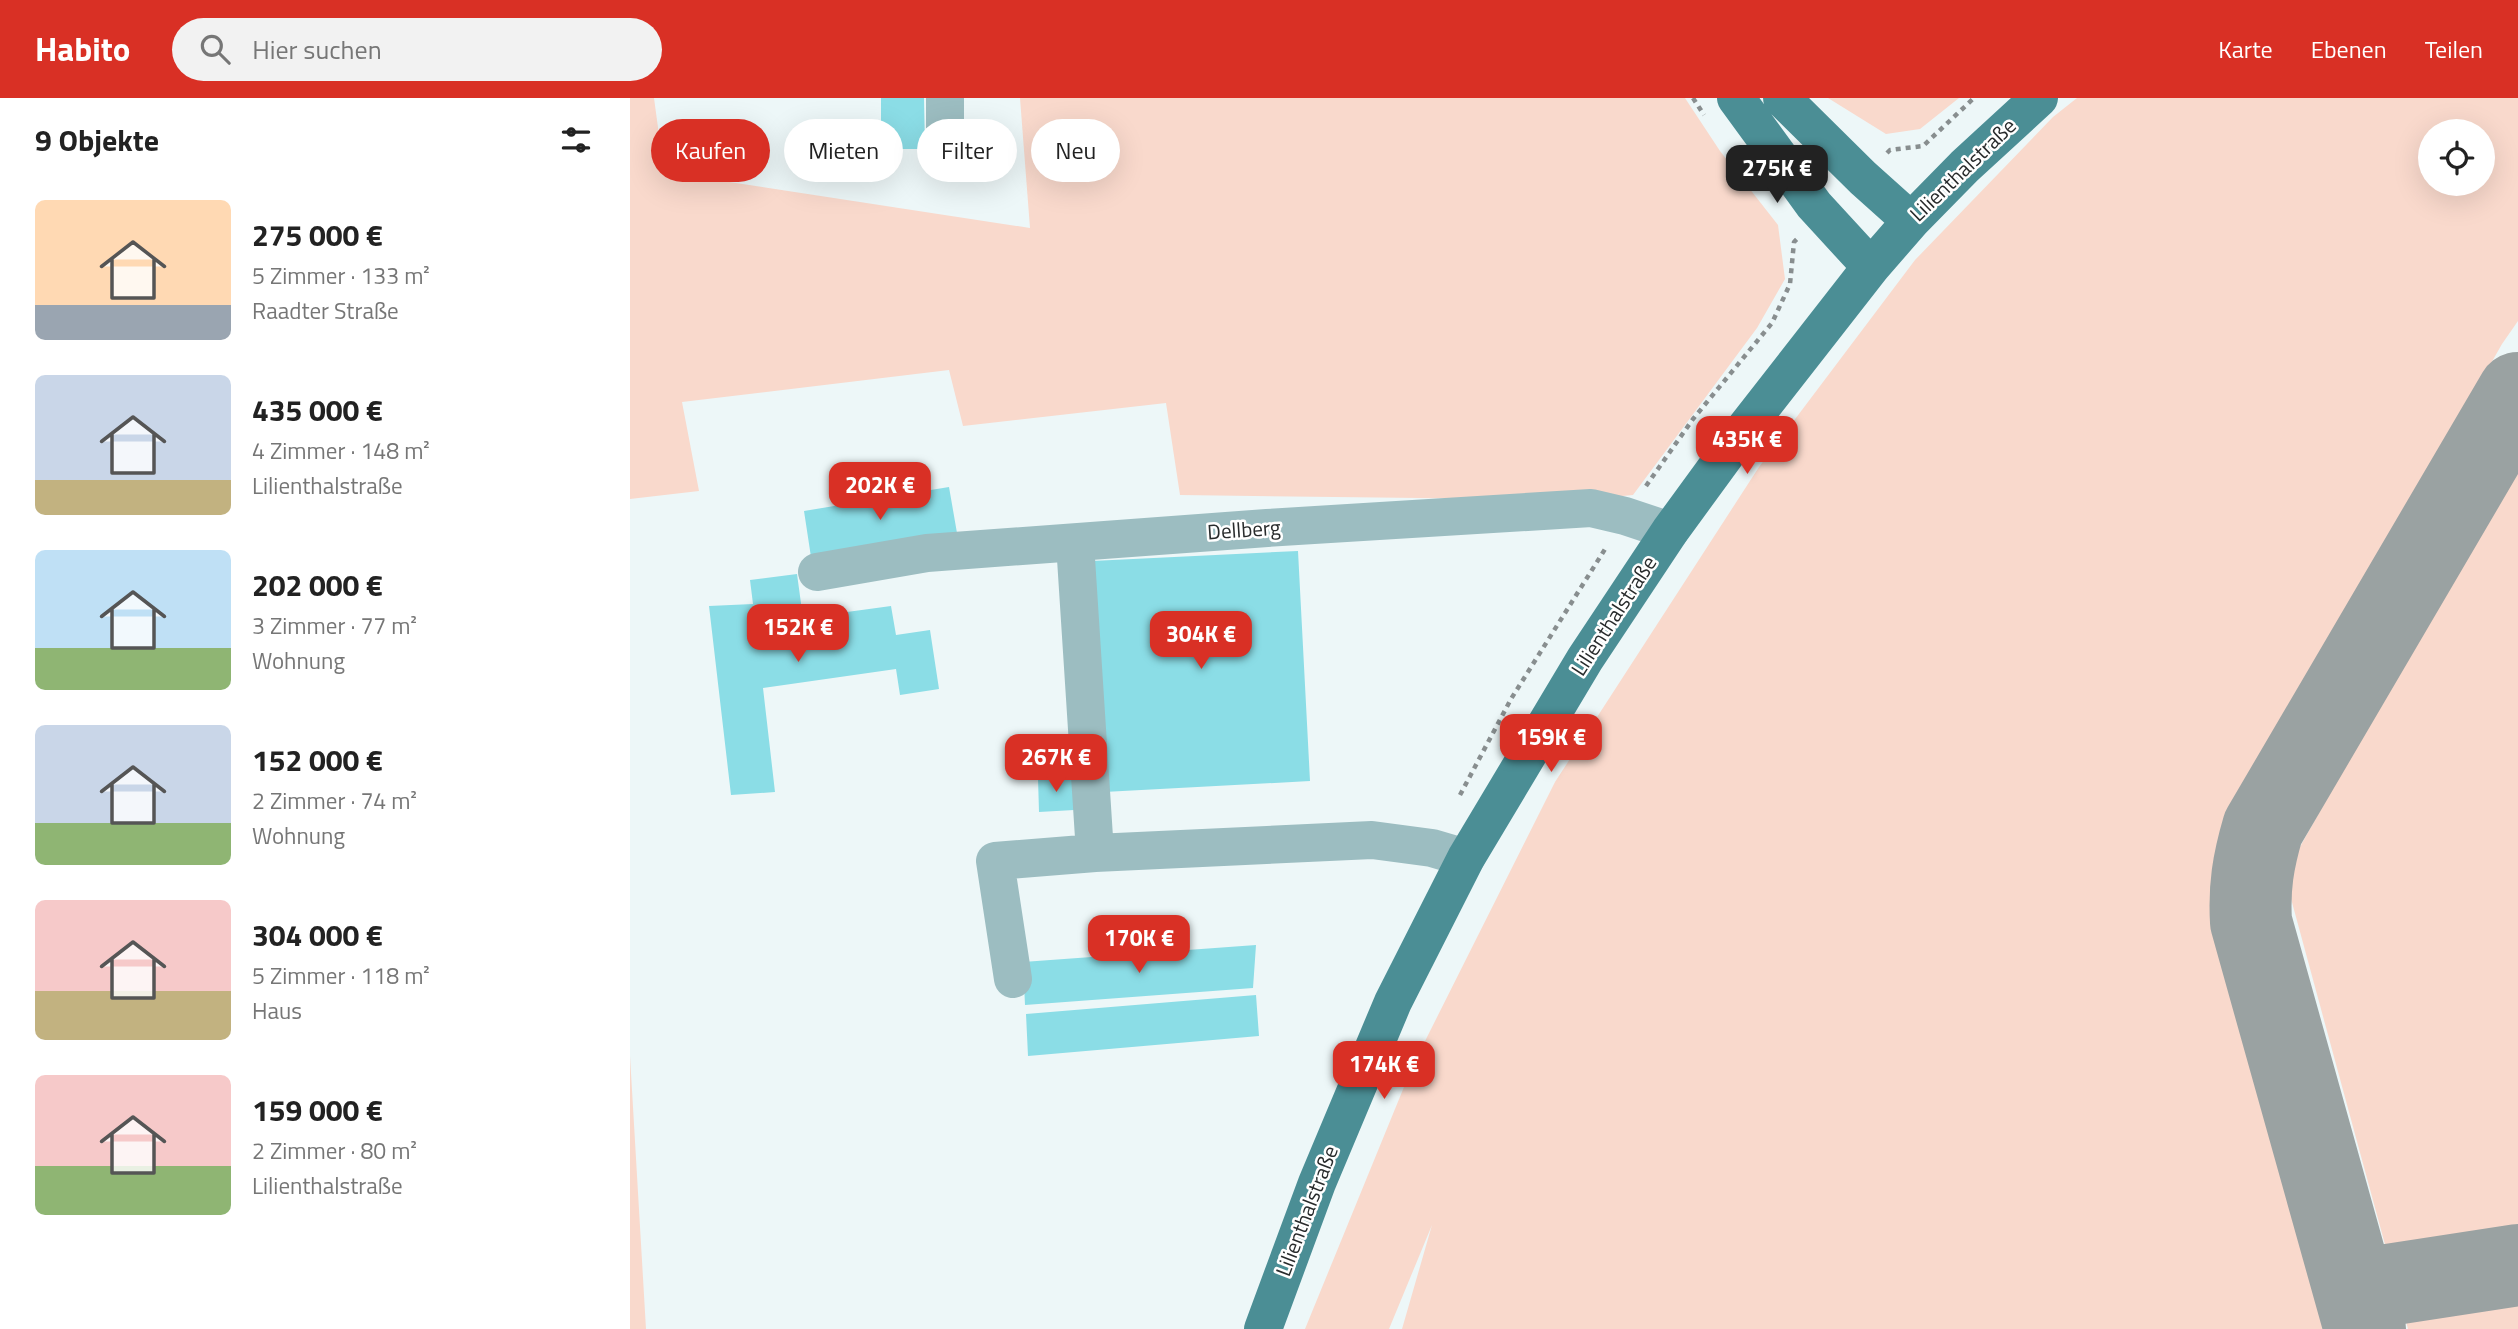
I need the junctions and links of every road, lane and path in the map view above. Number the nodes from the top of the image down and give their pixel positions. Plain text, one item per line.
1 (1736, 98) edge
2 (1782, 98) edge
3 (2039, 98) edge
4 (1911, 220) junction
5 (1871, 267) junction
6 (1670, 531) junction
7 (1075, 543) junction
8 (817, 572) dead end
9 (1095, 853) junction
10 (1466, 858) junction
11 (1013, 979) dead end
12 (1263, 1329) edge

1 - 5 main road
2 - 4 main road
3 - 4 main road, Lilienthalstraße
4 - 5 main road, Lilienthalstraße
5 - 6 main road, Lilienthalstraße
6 - 7 lane, Dellberg
6 - 10 main road, Lilienthalstraße
7 - 8 lane, Dellberg
7 - 9 lane
9 - 10 lane
9 - 11 lane
10 - 12 main road, Lilienthalstraße

